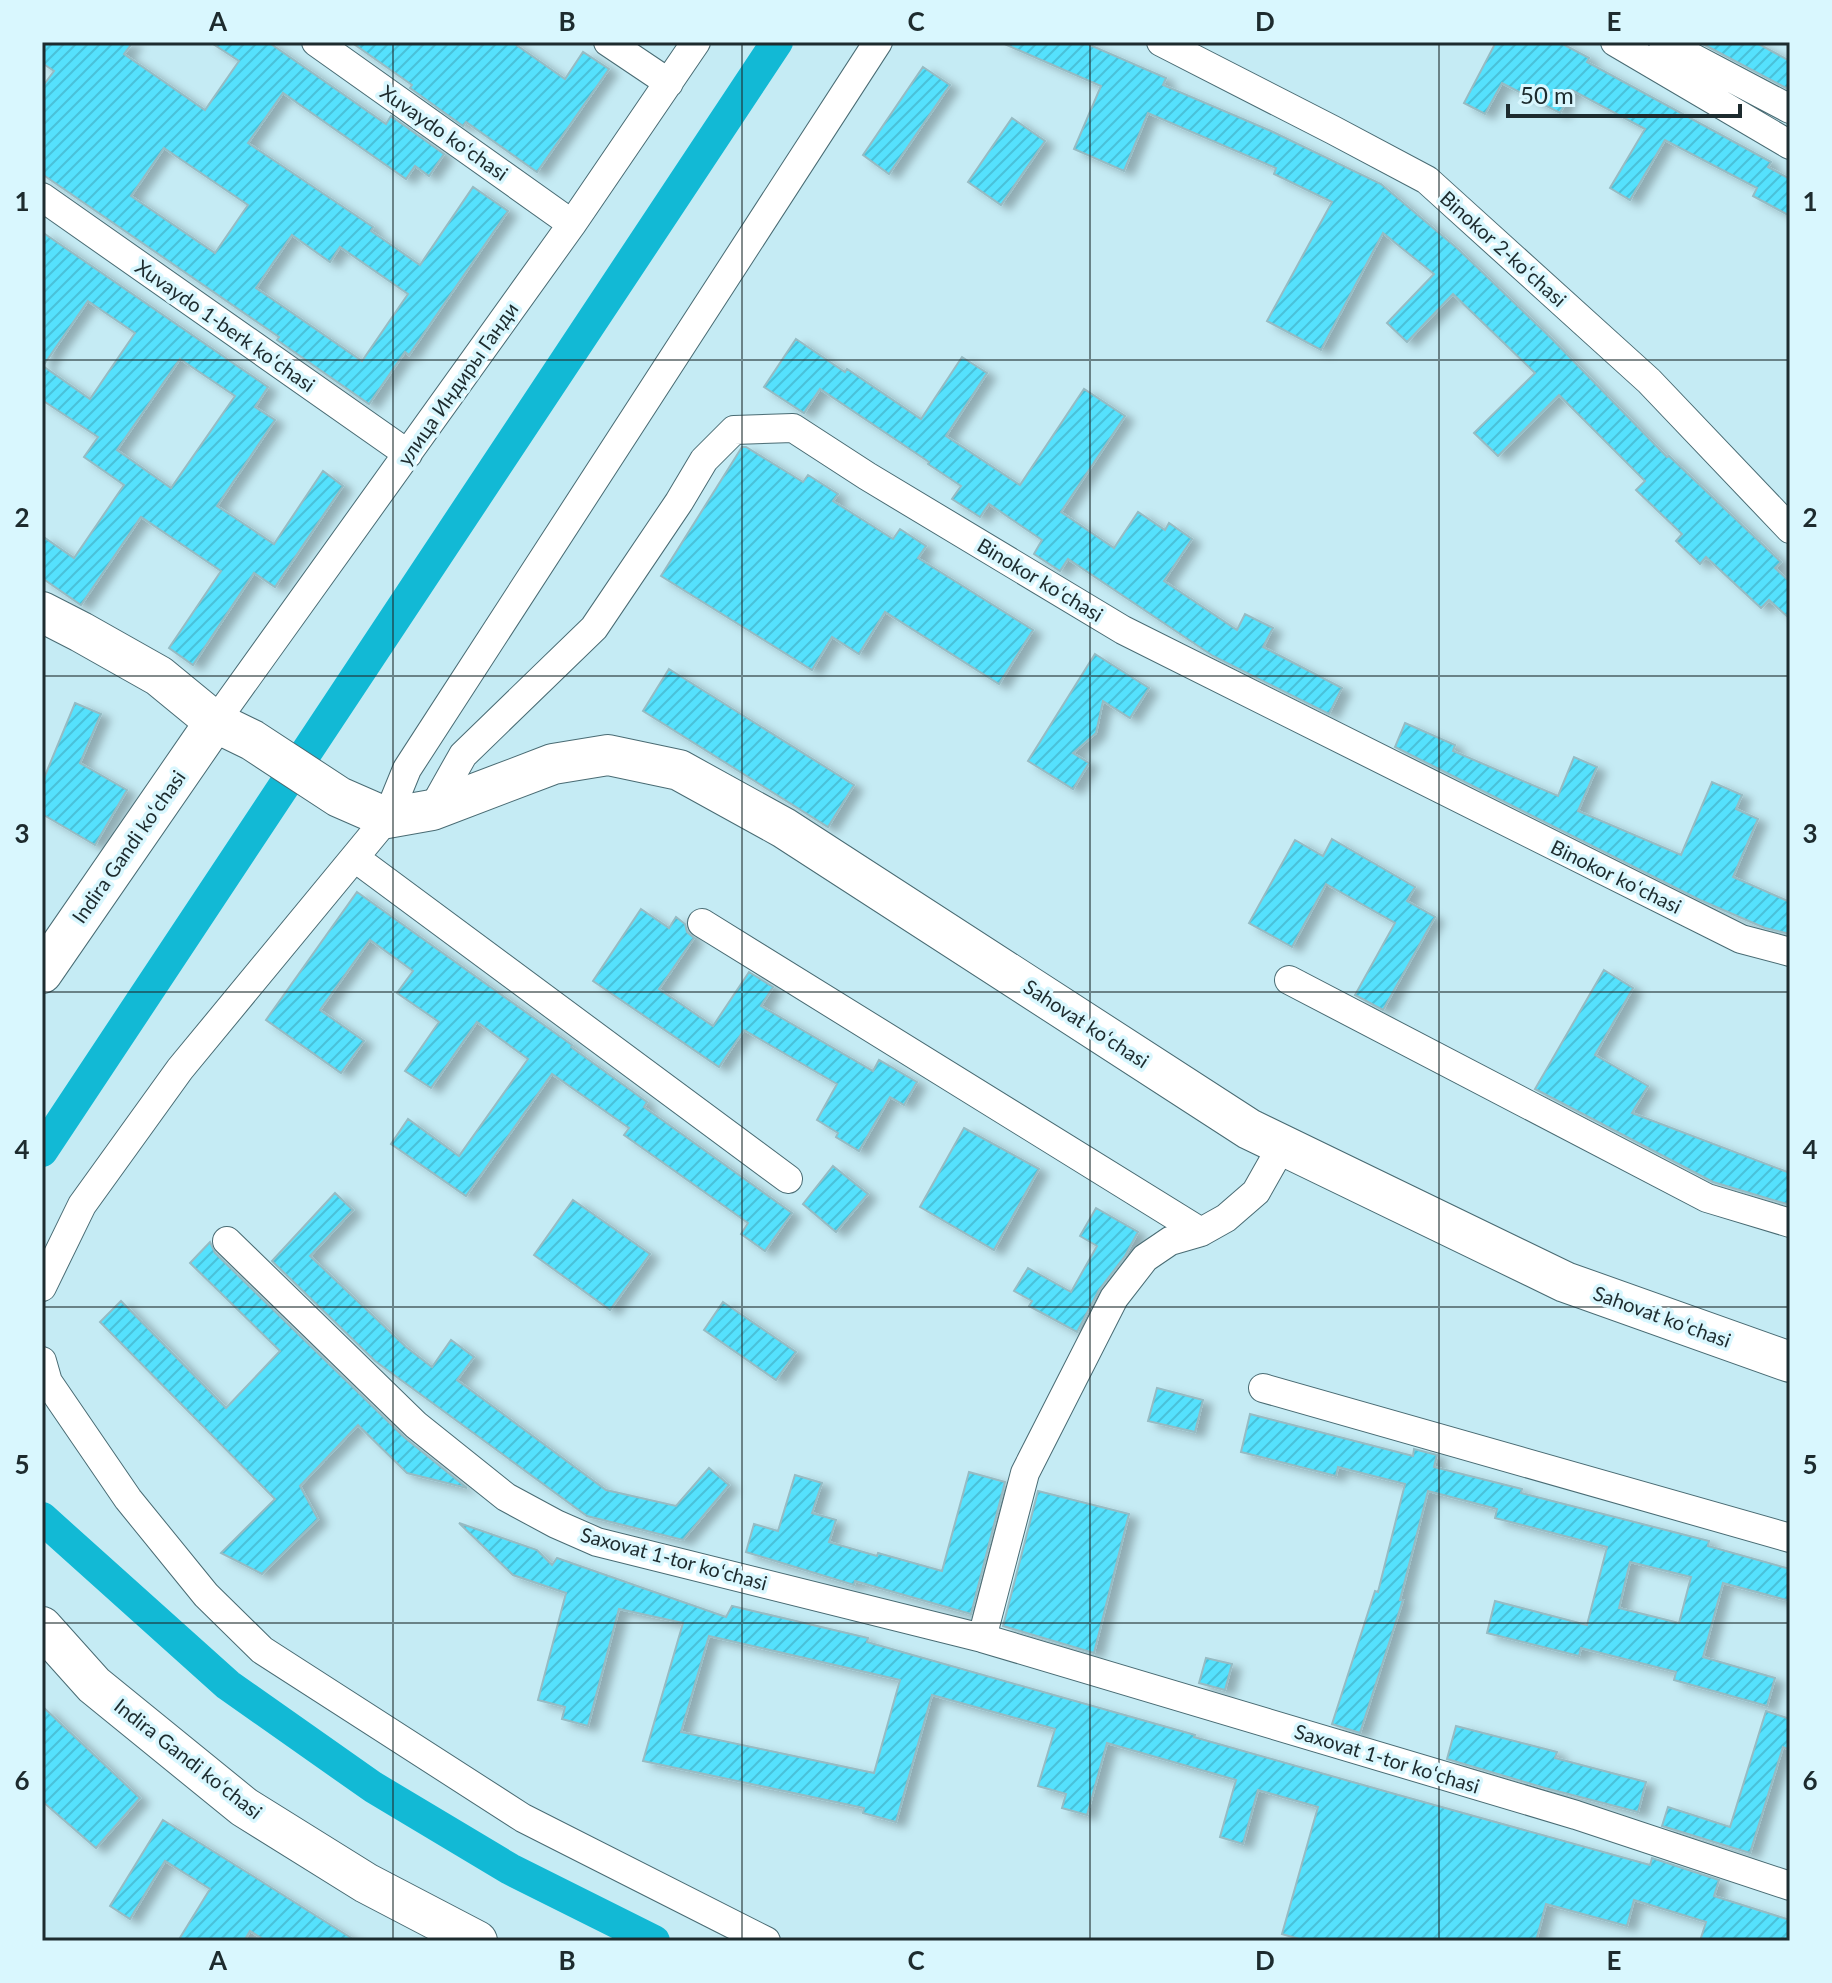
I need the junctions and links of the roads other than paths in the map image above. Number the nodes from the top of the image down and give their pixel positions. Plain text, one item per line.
1 (316, 42) edge
2 (608, 42) edge
3 (696, 42) edge
4 (878, 42) edge
5 (1161, 42) edge
6 (1663, 42) edge
7 (1619, 43) edge
8 (669, 83) junction
9 (1790, 109) edge
10 (1790, 145) edge
11 (42, 197) edge
12 (572, 224) junction
13 (408, 454) junction
14 (1790, 529) edge
15 (42, 612) edge
16 (215, 722) junction
17 (432, 810) junction
18 (387, 818) junction
19 (355, 858) junction
20 (702, 923) dead end
21 (1790, 952) edge
22 (42, 973) edge
23 (1289, 980) dead end
24 (1282, 1146) junction
25 (788, 1179) dead end
26 (1790, 1223) edge
27 (1201, 1232) junction
28 (227, 1241) dead end
29 (42, 1287) edge
30 (42, 1361) edge
31 (1790, 1362) edge
32 (1263, 1388) dead end
33 (1790, 1538) edge
34 (42, 1627) edge
35 (982, 1638) junction
36 (1790, 1886) edge
37 (477, 1941) edge
38 (766, 1941) edge

1 - 12 street, Xuvaydo koʻchasi
2 - 8 street
3 - 8 street, улица Индиры Ганди
4 - 18 street
5 - 14 street, Binokor 2-koʻchasi
6 - 9 street
7 - 10 street
8 - 12 street, улица Индиры Ганди
11 - 13 street, Xuvaydo 1-berk koʻchasi
12 - 13 street, улица Индиры Ганди
13 - 16 street, улица Индиры Ганди
15 - 16 street
16 - 18 street
16 - 22 street, Indira Gandi koʻchasi
17 - 18 street, Sahovat koʻchasi
17 - 21 street, Binokor koʻchasi
17 - 24 street, Sahovat koʻchasi
18 - 19 street
19 - 25 street
19 - 29 street
20 - 27 street
23 - 26 street
24 - 27 street
24 - 31 street, Sahovat koʻchasi
27 - 35 street
28 - 35 street, Saxovat 1-tor koʻchasi
30 - 38 street
32 - 33 street
34 - 37 street, Indira Gandi koʻchasi
35 - 36 street, Saxovat 1-tor koʻchasi

